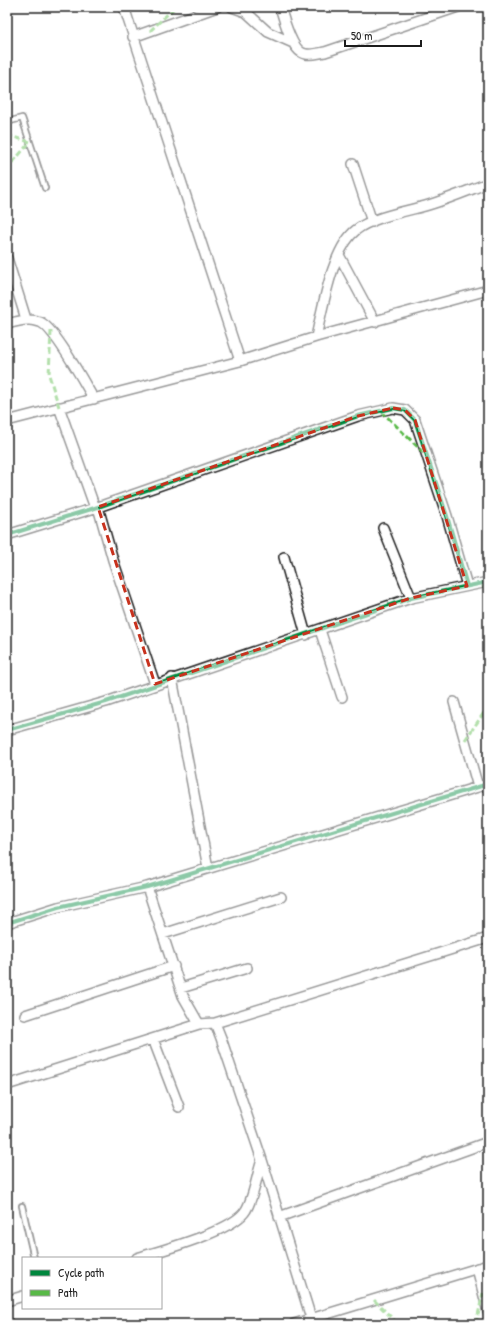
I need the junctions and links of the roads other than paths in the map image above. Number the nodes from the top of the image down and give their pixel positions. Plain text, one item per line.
1 (124, 7) edge
2 (217, 7) edge
3 (232, 7) edge
4 (280, 7) edge
5 (458, 7) edge
6 (133, 37) junction
7 (293, 43) junction
8 (7, 122) edge
9 (353, 164) dead end
10 (488, 183) edge
11 (44, 188) dead end
12 (372, 222) junction
13 (339, 255) junction
14 (7, 258) edge
15 (488, 290) edge
16 (26, 319) junction
17 (375, 322) junction
18 (7, 324) edge
19 (316, 337) junction
20 (240, 361) junction
21 (94, 398) junction
22 (58, 407) junction
23 (7, 421) edge
24 (96, 508) junction
25 (383, 528) dead end
26 (7, 535) edge
27 (284, 557) dead end
28 (488, 582) edge
29 (467, 586) junction
30 (410, 598) junction
31 (320, 630) junction
32 (306, 635) junction
33 (172, 678) junction
34 (155, 684) junction
35 (342, 697) dead end
36 (454, 702) dead end
37 (7, 730) edge
38 (488, 784) edge
39 (478, 787) junction
40 (208, 868) junction
41 (147, 887) junction
42 (281, 897) dead end
43 (7, 922) edge
44 (163, 934) junction
45 (488, 938) edge
46 (174, 966) junction
47 (247, 968) dead end
48 (181, 988) junction
49 (25, 1015) dead end
50 (215, 1023) junction
51 (199, 1024) junction
52 (153, 1039) junction
53 (7, 1085) edge
54 (179, 1107) dead end
55 (488, 1142) edge
56 (262, 1160) junction
57 (22, 1206) dead end
58 (279, 1217) junction
59 (34, 1257) edge
60 (140, 1257) edge
61 (488, 1265) edge
62 (477, 1268) junction
63 (22, 1296) edge
64 (7, 1301) edge
65 (488, 1312) edge
66 (311, 1318) junction
67 (294, 1324) edge

1 - 6 street
2 - 6 street
3 - 7 street
4 - 7 street
5 - 7 street
6 - 20 street
8 - 11 lane
9 - 12 street
10 - 12 street
12 - 13 street
13 - 17 street
13 - 19 street
14 - 16 street
15 - 17 street
16 - 18 street
16 - 21 street
17 - 19 street
19 - 20 street
20 - 21 street
21 - 22 street
22 - 23 street
22 - 24 street
24 - 26 street
24 - 29 street
24 - 34 street
25 - 30 street
27 - 32 street
28 - 29 street
29 - 30 street
30 - 31 street
31 - 32 street
31 - 35 street
32 - 33 street
33 - 34 street
33 - 40 street
34 - 37 street
36 - 39 street
38 - 39 street
39 - 40 street
40 - 41 street
41 - 43 street
41 - 44 street
42 - 44 street
44 - 46 street
45 - 50 street
46 - 48 street
46 - 49 street
47 - 48 street
48 - 51 street
50 - 51 street
50 - 56 street
51 - 52 street
52 - 53 street
52 - 54 street
55 - 58 street
56 - 58 street
56 - 60 street
57 - 59 lane
58 - 66 street
61 - 62 street
62 - 65 street
62 - 66 street
63 - 64 street
66 - 67 street

